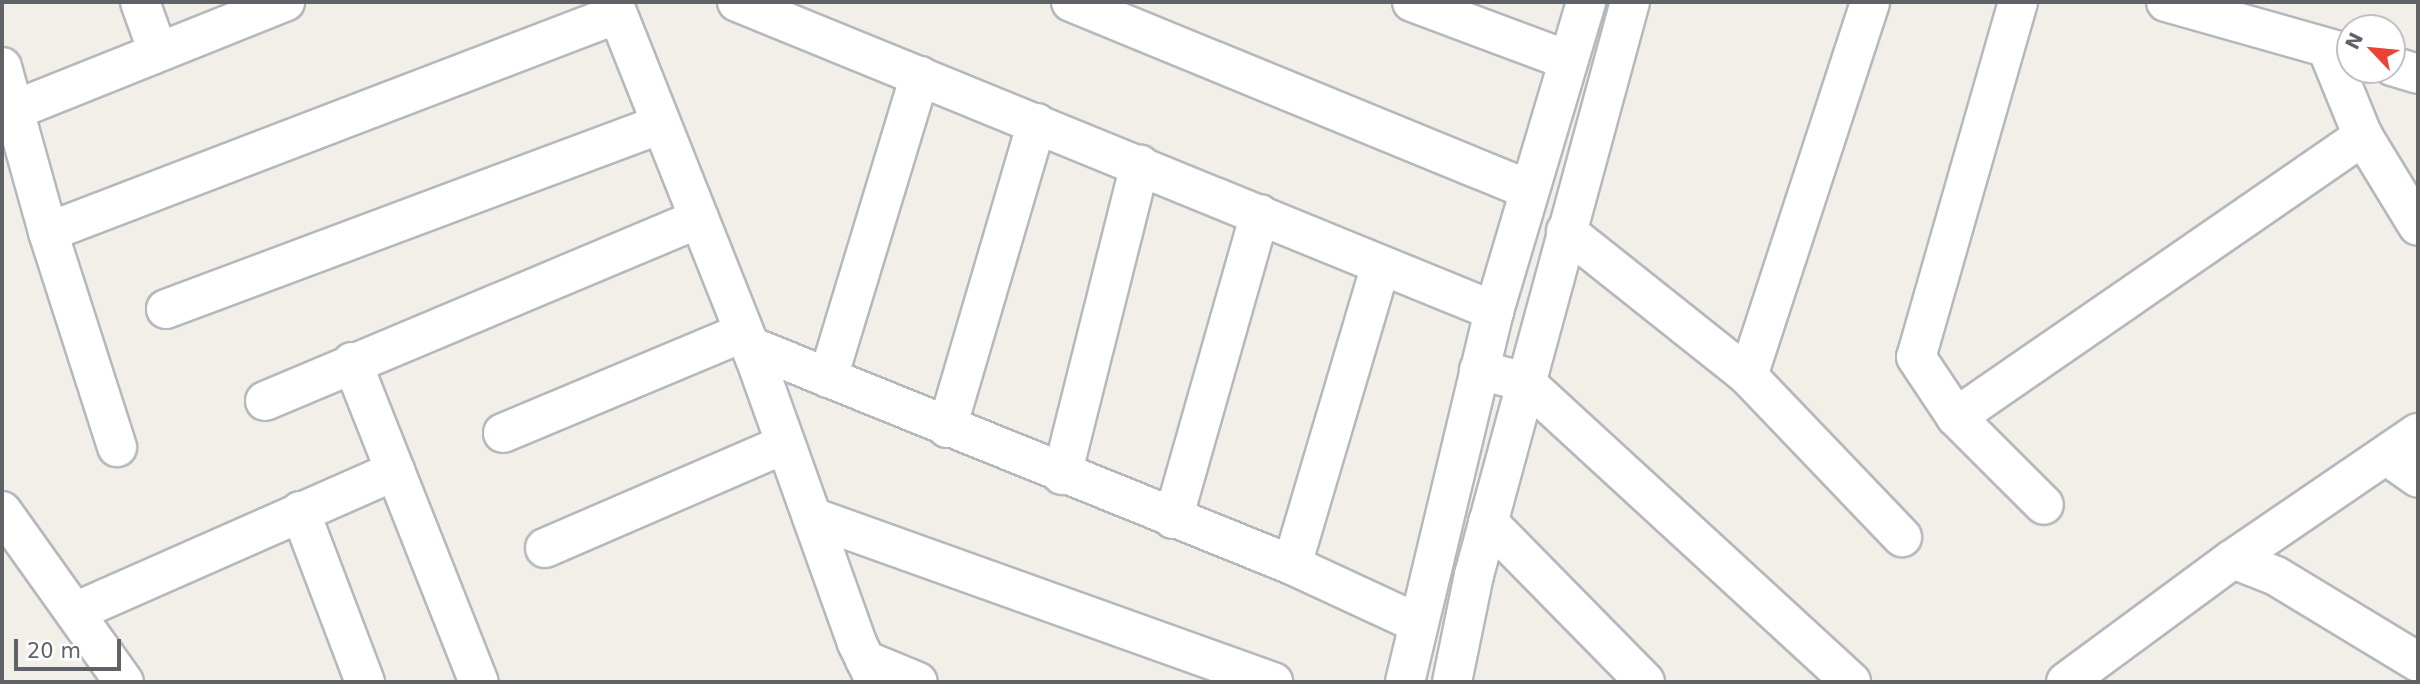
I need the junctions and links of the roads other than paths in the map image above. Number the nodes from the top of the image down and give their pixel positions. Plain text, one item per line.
1 (140, 2) edge
2 (285, 2) edge
3 (737, 2) edge
4 (1071, 2) edge
5 (1412, 2) edge
6 (1586, 2) edge
7 (1630, 2) edge
8 (1870, 2) edge
9 (2018, 2) edge
10 (2166, 2) edge
11 (615, 8) edge
12 (2336, 50) edge
13 (158, 52) junction
14 (1567, 60) junction
15 (2, 67) edge
16 (920, 76) junction
17 (2348, 84) edge
18 (8, 112) edge
19 (1037, 123) junction
20 (661, 124) junction
21 (2363, 136) junction
22 (1140, 165) junction
23 (1528, 189) junction
24 (1260, 214) junction
25 (699, 219) junction
26 (2418, 226) edge
27 (1566, 231) junction
28 (48, 232) junction
29 (1381, 264) junction
30 (166, 309) dead end
31 (1494, 311) junction
32 (747, 339) junction
33 (352, 362) junction
34 (1479, 370) junction
35 (1748, 376) junction
36 (828, 378) junction
37 (1525, 382) junction
38 (264, 401) dead end
39 (1956, 417) junction
40 (947, 428) junction
41 (503, 433) dead end
42 (2418, 433) edge
43 (785, 444) junction
44 (117, 447) dead end
45 (2387, 456) junction
46 (396, 471) junction
47 (1062, 475) junction
48 (2418, 478) edge
49 (2044, 505) dead end
50 (2, 511) edge
51 (300, 511) junction
52 (811, 517) junction
53 (1173, 519) junction
54 (1488, 522) junction
55 (1902, 537) dead end
56 (545, 548) dead end
57 (2233, 559) junction
58 (1292, 565) junction
59 (75, 612) junction
60 (1417, 623) junction
61 (2418, 662) edge
62 (870, 671) edge
63 (124, 682) edge
64 (365, 682) edge
65 (479, 682) edge
66 (918, 682) edge
67 (1273, 682) edge
68 (1405, 682) edge
69 (1452, 682) edge
70 (1645, 682) edge
71 (1851, 682) edge
72 (2066, 682) edge

1 - 13 street
2 - 13 street
3 - 16 street
4 - 23 street
5 - 14 street
6 - 14 street
7 - 27 street
8 - 35 street
9 - 39 street
10 - 12 street
11 - 20 street
11 - 28 street
13 - 18 street
14 - 23 street
15 - 18 street
16 - 19 street
16 - 36 street
17 - 21 street
18 - 28 street
19 - 22 street
19 - 40 street
20 - 25 street
20 - 30 street
21 - 26 street
21 - 39 street
22 - 24 street
22 - 47 street
23 - 31 street
24 - 29 street
24 - 53 street
25 - 32 street
25 - 33 street
27 - 35 street
27 - 37 street
28 - 44 street
29 - 31 street
29 - 58 street
31 - 34 street
32 - 36 street
32 - 41 street
32 - 43 street
33 - 38 street
33 - 46 street
34 - 37 street
34 - 60 street
35 - 55 street
36 - 40 street
37 - 54 street
37 - 71 street
39 - 49 street
40 - 47 street
42 - 45 street
43 - 52 street
43 - 56 street
45 - 48 street
45 - 57 street
46 - 51 street
46 - 65 street
47 - 53 street
50 - 59 street
51 - 59 street
51 - 64 street
52 - 62 street
52 - 67 street
53 - 58 street
54 - 69 street
54 - 70 street
57 - 61 street
57 - 72 street
58 - 60 street
59 - 63 street
60 - 68 street
62 - 66 street

